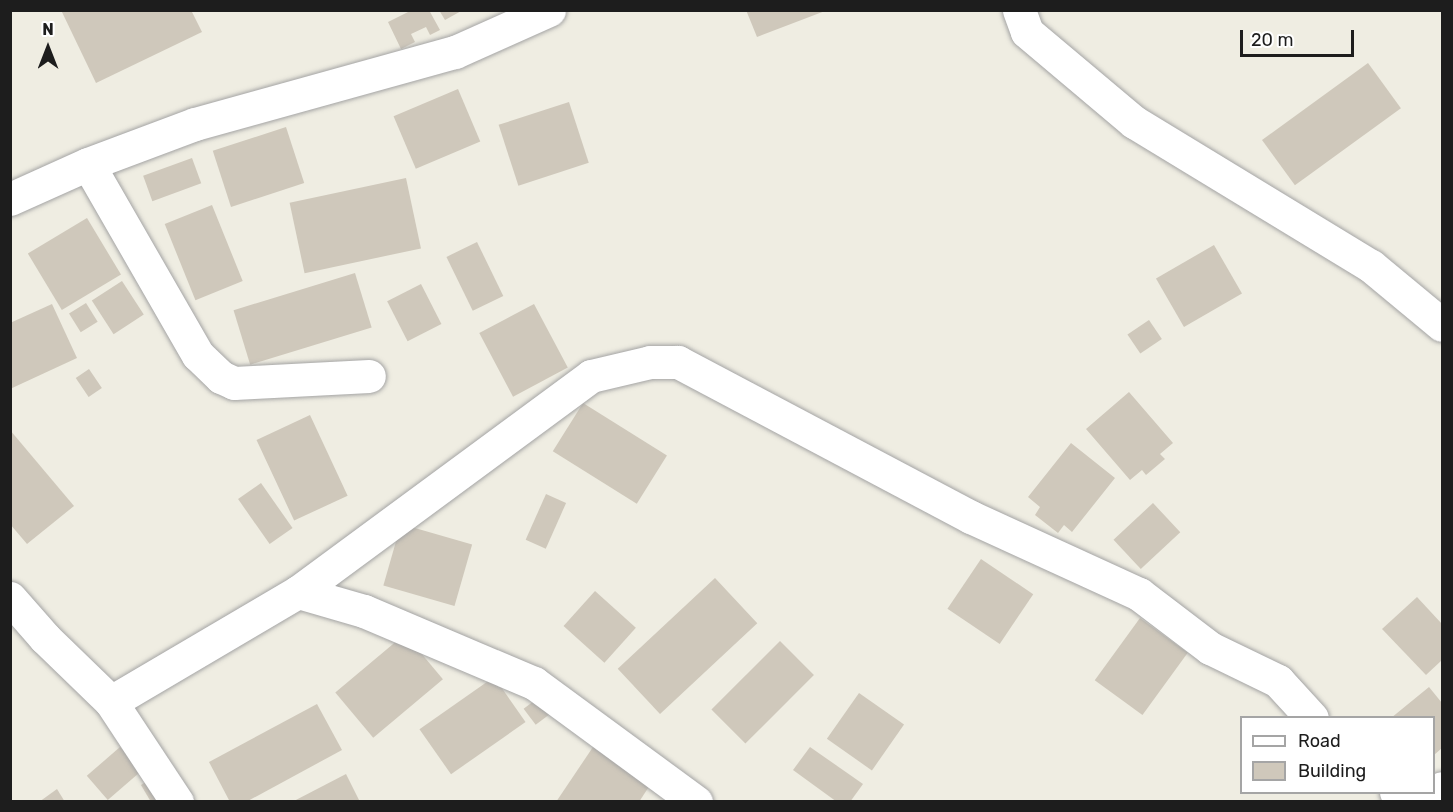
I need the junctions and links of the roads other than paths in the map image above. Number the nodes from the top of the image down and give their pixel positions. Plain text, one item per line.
1 (549, 10) edge
2 (1019, 10) edge
3 (88, 164) junction
4 (10, 199) edge
5 (1443, 326) edge
6 (369, 376) dead end
7 (298, 592) junction
8 (10, 598) edge
9 (111, 702) junction
10 (1311, 716) edge
11 (1443, 788) edge
12 (177, 801) edge
13 (696, 801) edge
14 (1426, 801) edge

1 - 3 street
2 - 5 street
3 - 4 street
3 - 6 street
7 - 9 street
7 - 10 street
7 - 13 street
8 - 9 street
9 - 12 street
11 - 14 street

